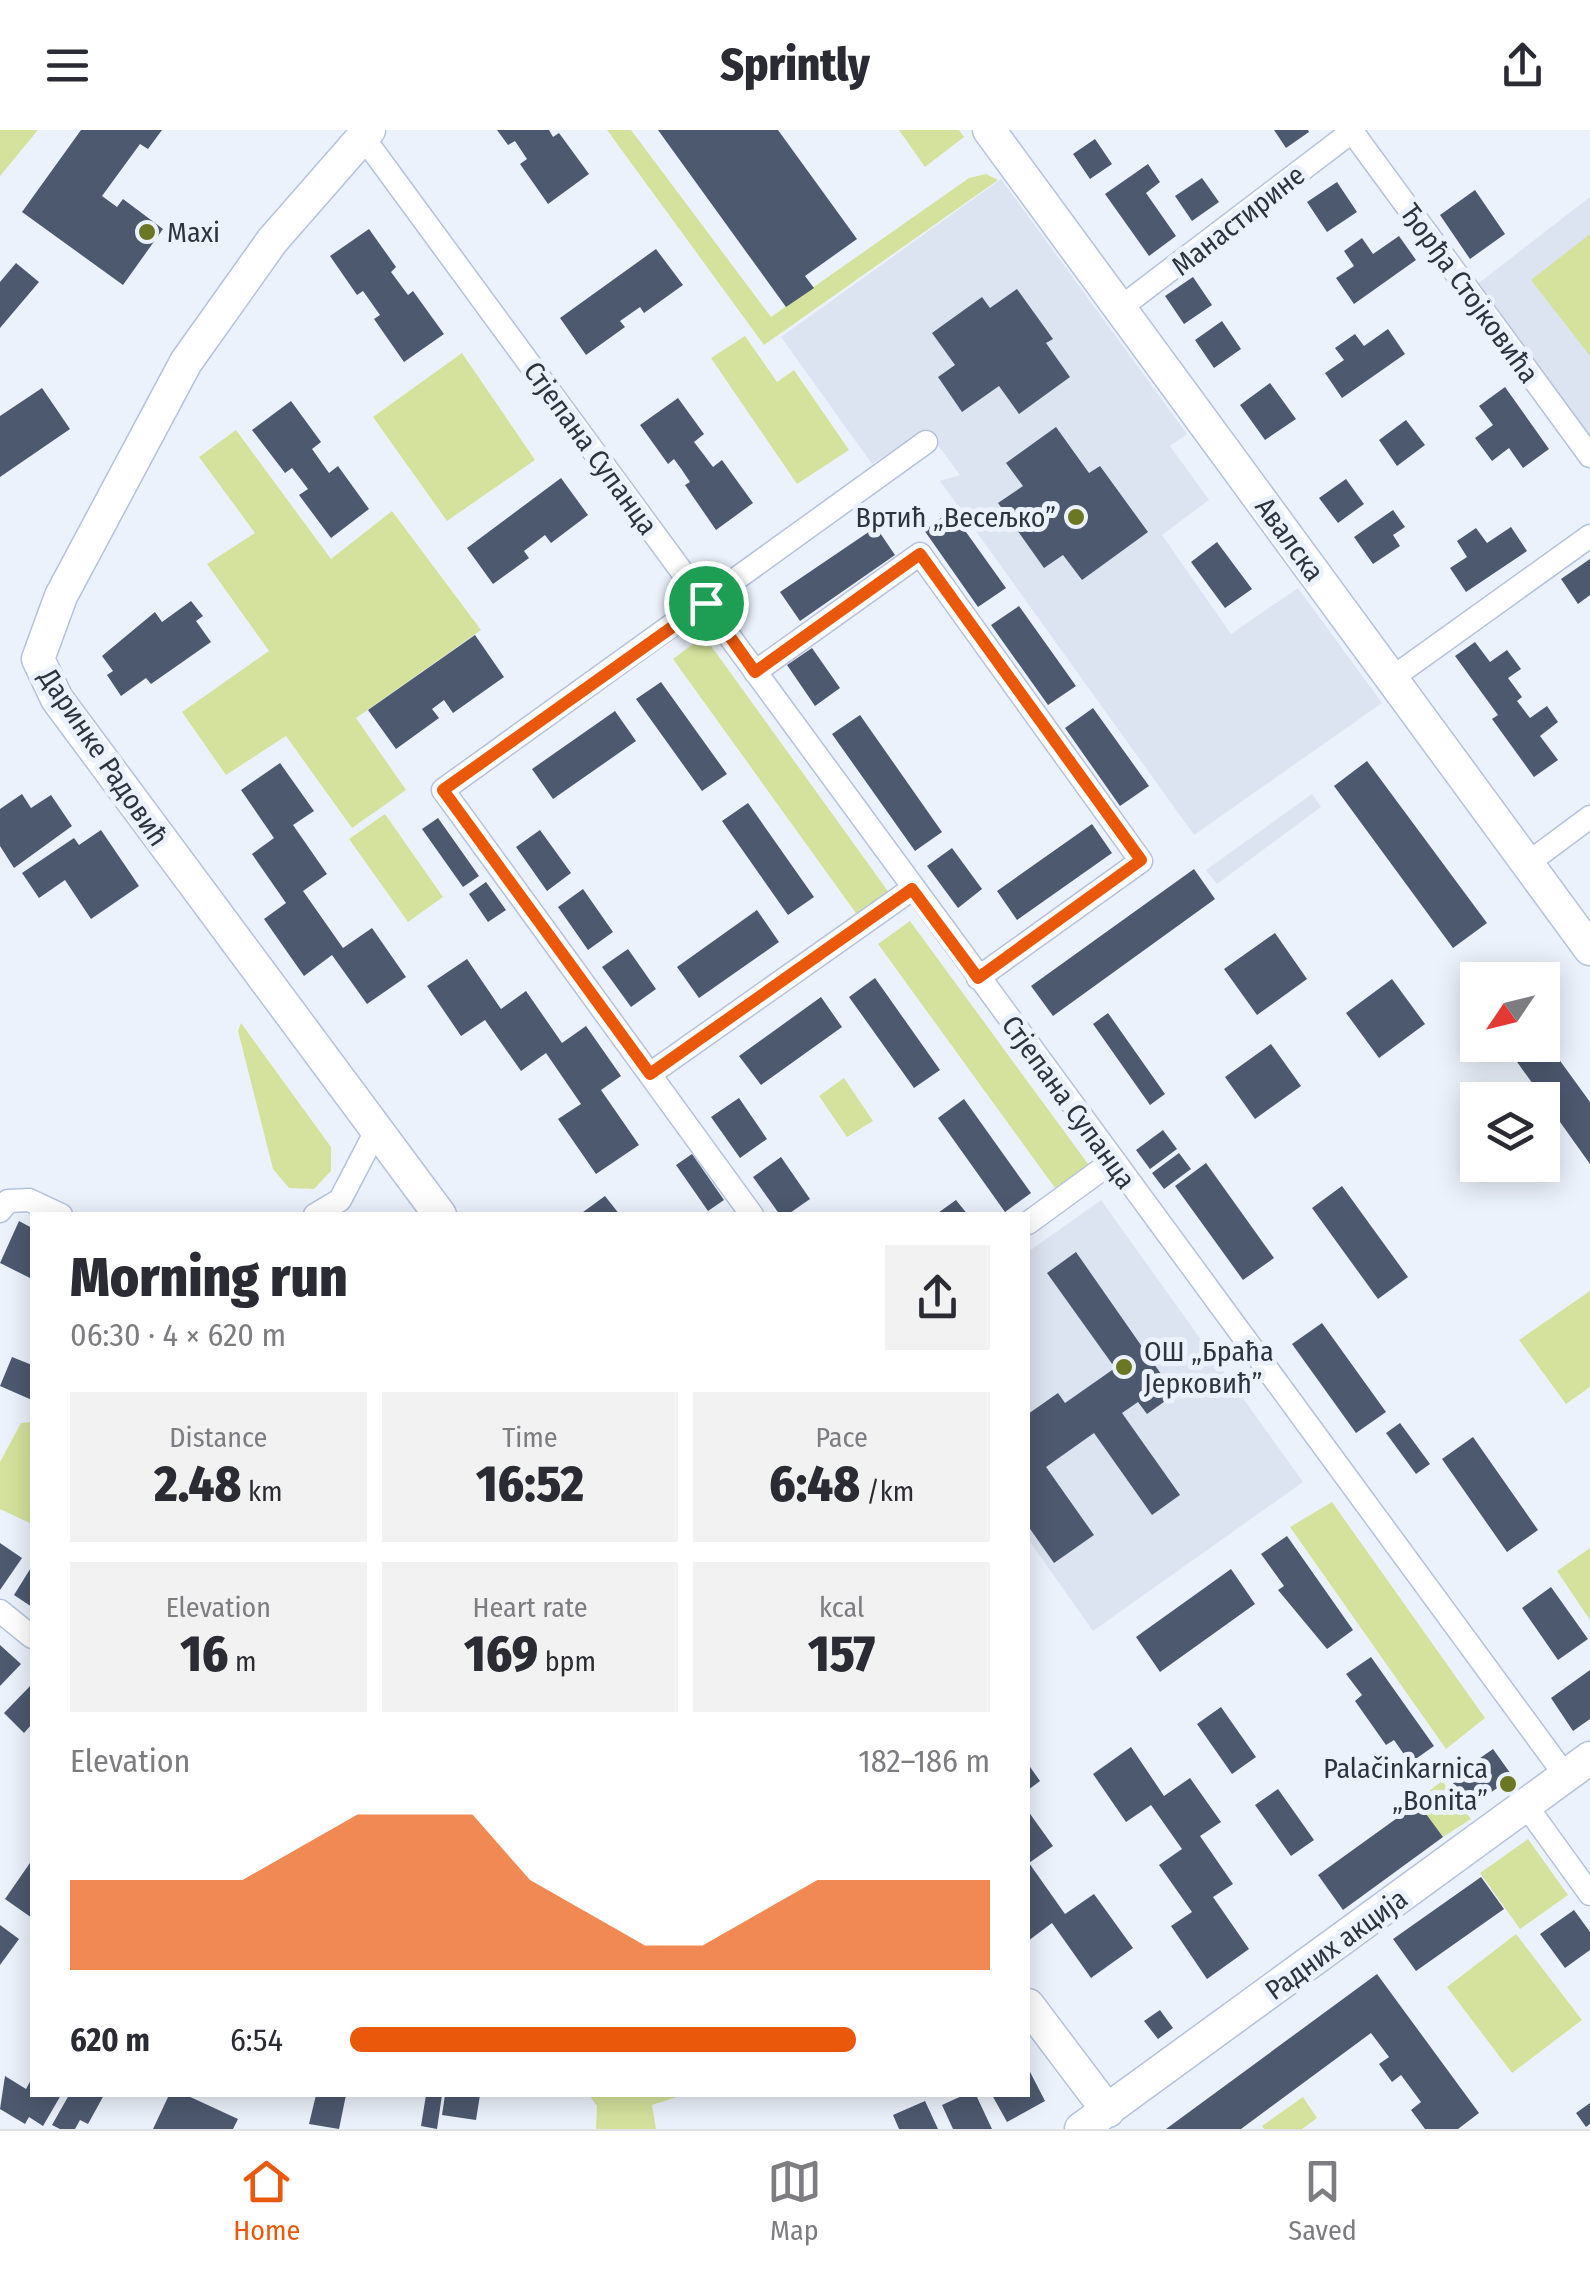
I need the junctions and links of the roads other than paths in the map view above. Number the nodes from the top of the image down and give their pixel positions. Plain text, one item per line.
1 (989, 130) edge
2 (1353, 130) edge
3 (366, 133) edge
4 (1120, 308) junction
5 (926, 442) dead end
6 (1590, 456) edge
7 (1590, 536) edge
8 (706, 603) junction
9 (755, 672) junction
10 (1392, 678) junction
11 (1590, 817) edge
12 (1528, 863) junction
13 (912, 889) junction
14 (1590, 949) edge
15 (978, 978) junction
16 (650, 1074) junction
17 (377, 1129) junction
18 (1113, 1161) junction
19 (0, 1212) edge
20 (54, 1212) edge
21 (319, 1212) edge
22 (438, 1212) edge
23 (750, 1212) edge
24 (1030, 1221) edge
25 (0, 1611) edge
26 (30, 1635) edge
27 (1577, 1766) edge
28 (1525, 1804) junction
29 (1590, 1894) edge
30 (1030, 2009) edge
31 (1103, 2123) edge

1 - 4 main road, Авалска
2 - 4 street, Манастирине
2 - 6 street, Ђорђа Стојковића
3 - 8 street, Стјепана Супанца
3 - 17 main road, Даринке Радовић
4 - 10 main road, Авалска
5 - 8 street
7 - 10 street
8 - 9 street, Стјепана Супанца
8 - 16 street
9 - 13 street, Стјепана Супанца
9 - 15 street
10 - 12 main road, Авалска
11 - 12 street
12 - 14 main road, Авалска
13 - 15 street, Стјепана Супанца
13 - 16 street
15 - 18 street, Стјепана Супанца
16 - 23 street
17 - 21 street
17 - 22 main road, Даринке Радовић
18 - 24 street
18 - 27 street, Стјепана Супанца
19 - 20 street
25 - 26 street
27 - 28 main road, Радних акција
28 - 29 street
28 - 31 main road, Радних акција
30 - 31 main road

